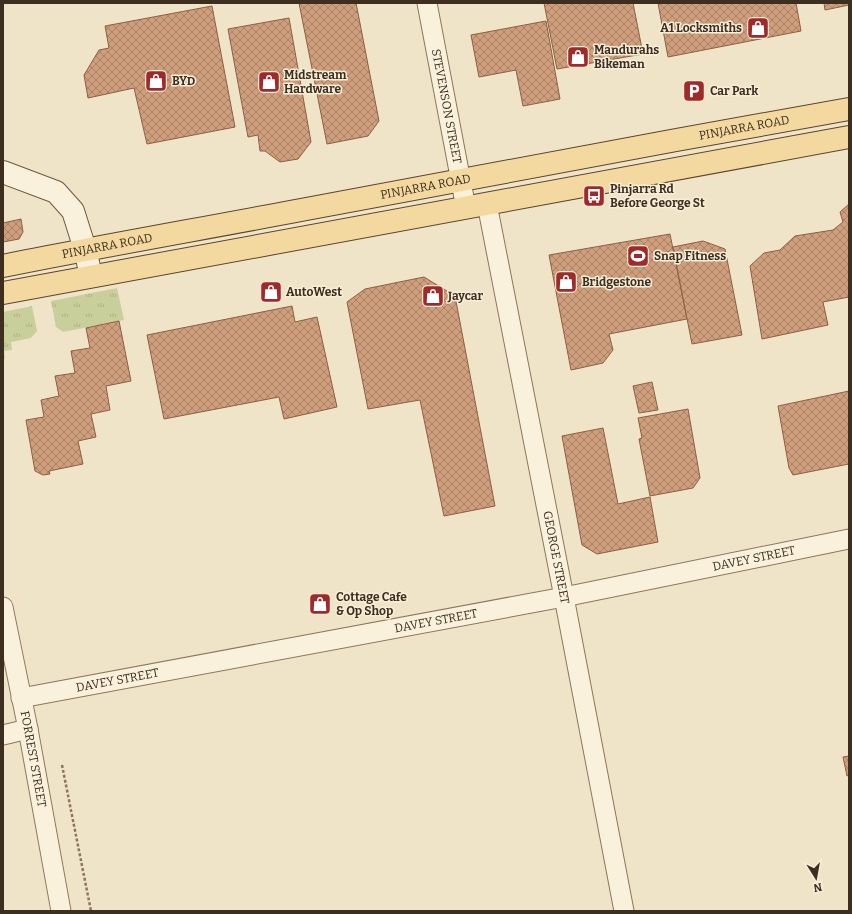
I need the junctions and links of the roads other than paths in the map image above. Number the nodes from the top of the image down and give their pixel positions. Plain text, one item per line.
1 (427, 3) edge
2 (849, 109) edge
3 (849, 137) edge
4 (3, 172) edge
5 (461, 180) junction
6 (477, 206) junction
7 (85, 249) junction
8 (3, 266) edge
9 (91, 276) junction
10 (3, 293) edge
11 (849, 539) edge
12 (564, 597) junction
13 (3, 607) edge
14 (21, 698) junction
15 (28, 730) junction
16 (3, 735) edge
17 (61, 911) edge
18 (624, 911) edge

1 - 5 street, STEVENSON STREET
2 - 5 main road, PINJARRA ROAD
3 - 6 main road
4 - 7 street
5 - 6 street, STEVENSON STREET
5 - 7 main road, PINJARRA ROAD
6 - 9 main road
6 - 12 street, GEORGE STREET
7 - 8 main road, PINJARRA ROAD
7 - 9 street
9 - 10 main road
11 - 12 street, DAVEY STREET
12 - 14 street, DAVEY STREET
12 - 18 street, GEORGE STREET
13 - 14 street, FORREST STREET
14 - 15 street, FORREST STREET
15 - 16 street
15 - 17 street, FORREST STREET

